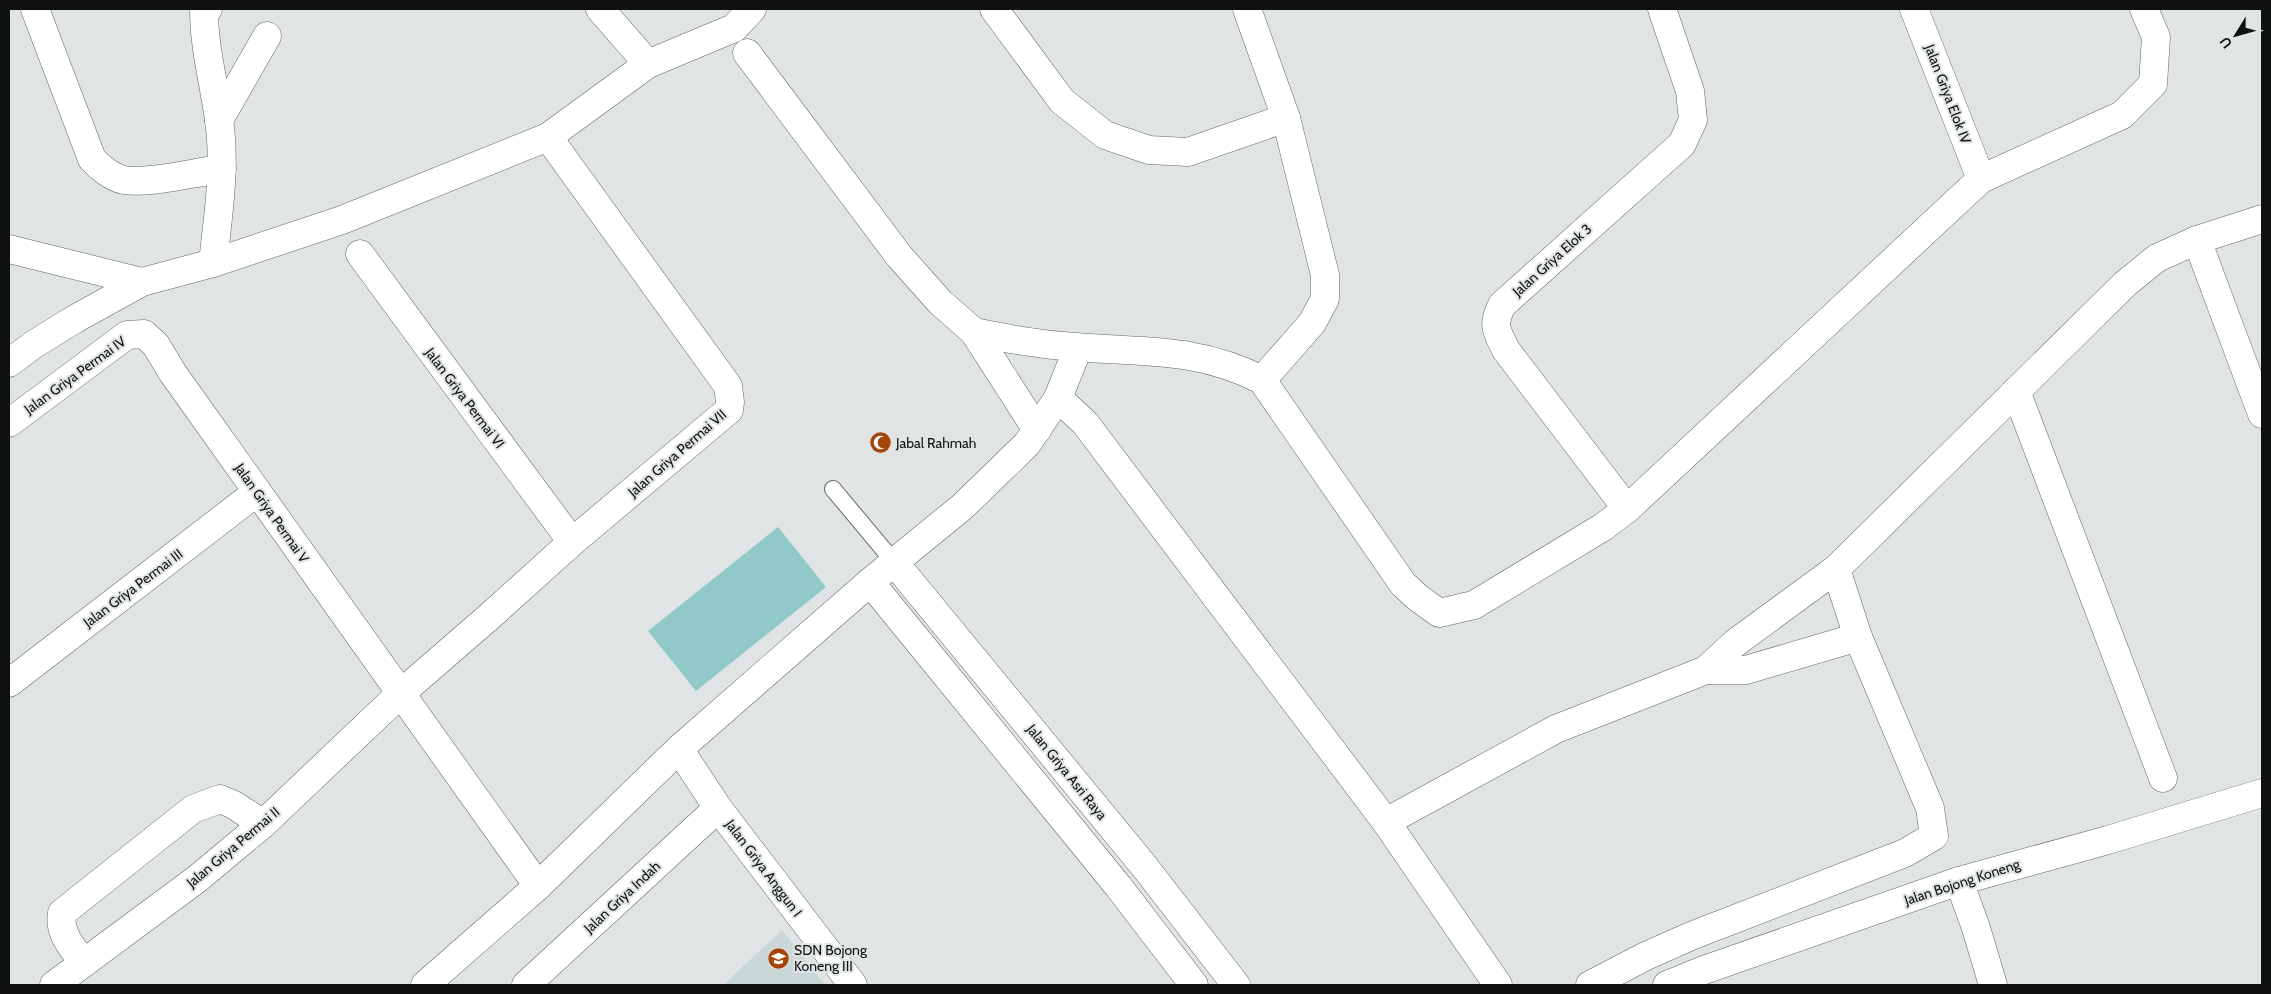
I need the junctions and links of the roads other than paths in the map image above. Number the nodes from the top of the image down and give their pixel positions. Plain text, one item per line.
1 (35, 9) edge
2 (205, 9) edge
3 (600, 9) edge
4 (752, 9) edge
5 (994, 9) edge
6 (1247, 9) edge
7 (1662, 9) edge
8 (1914, 9) edge
9 (2144, 9) edge
10 (731, 19) edge
11 (267, 36) dead end
12 (747, 53) dead end
13 (648, 64) junction
14 (1286, 118) junction
15 (219, 120) junction
16 (548, 137) junction
17 (222, 168) junction
18 (1981, 179) junction
19 (2262, 219) edge
20 (2197, 240) junction
21 (9, 249) edge
22 (360, 254) dead end
23 (213, 262) junction
24 (142, 282) junction
25 (974, 332) junction
26 (144, 334) joint
27 (1078, 348) junction
28 (9, 363) edge
29 (1262, 380) junction
30 (2016, 391) junction
31 (1058, 398) junction
32 (2262, 414) edge
33 (9, 423) edge
34 (1037, 430) junction
35 (833, 489) dead end
36 (257, 492) junction
37 (1627, 509) junction
38 (572, 542) junction
39 (894, 562) junction
40 (1836, 569) junction
41 (870, 582) junction
42 (1858, 637) junction
43 (1706, 670) junction
44 (9, 683) edge
45 (400, 694) junction
46 (679, 749) junction
47 (2163, 778) dead end
48 (2262, 793) edge
49 (718, 808) junction
50 (1386, 822) junction
51 (263, 824) junction
52 (1144, 866) junction
53 (1959, 881) junction
54 (538, 886) junction
55 (1118, 886) junction
56 (84, 963) junction
57 (54, 985) edge
58 (425, 985) edge
59 (526, 985) edge
60 (853, 985) edge
61 (1194, 985) edge
62 (1236, 985) edge
63 (1498, 985) edge
64 (1590, 985) edge
65 (1667, 985) edge
66 (1992, 985) edge

1 - 17 street
2 - 15 street
3 - 13 street
4 - 10 street
5 - 14 street
6 - 14 street
7 - 37 street, Jalan Griya Elok 3
8 - 18 street, Jalan Griya Elok IV
9 - 18 street
10 - 13 street
11 - 15 street
12 - 25 street
13 - 16 street
14 - 29 street
15 - 17 street
16 - 23 street
16 - 38 street, Jalan Griya Permai VII
17 - 23 street
18 - 37 street
19 - 20 street
20 - 30 street
20 - 32 street
21 - 24 street
22 - 38 street, Jalan Griya Permai VI
23 - 24 street
24 - 28 street
25 - 27 street
25 - 34 street
26 - 33 street, Jalan Griya Permai IV
26 - 36 street, Jalan Griya Permai V
27 - 29 street
27 - 31 street
29 - 37 street
30 - 40 street
30 - 47 street
31 - 34 street
31 - 50 street
34 - 39 street
35 - 39 lane
36 - 44 street, Jalan Griya Permai III
36 - 45 street, Jalan Griya Permai V
38 - 45 street, Jalan Griya Permai VII
39 - 41 street
39 - 52 street, Jalan Griya Asri Raya
40 - 42 street
40 - 43 street
41 - 46 street
41 - 55 street
42 - 43 street
42 - 64 street
43 - 50 street
45 - 51 street, Jalan Griya Permai II
45 - 54 street, Jalan Griya Permai V
46 - 49 street, Jalan Griya Anggun I
46 - 54 street
48 - 53 street, Jalan Bojong Koneng
49 - 59 street, Jalan Griya Indah
49 - 60 street, Jalan Griya Anggun I
50 - 63 street
51 - 56 street, Jalan Griya Permai II
51 - 56 street
52 - 55 street
52 - 62 street, Jalan Griya Asri Raya
53 - 65 street, Jalan Bojong Koneng
53 - 66 street
54 - 58 street
55 - 61 street
56 - 57 street, Jalan Griya Permai II

